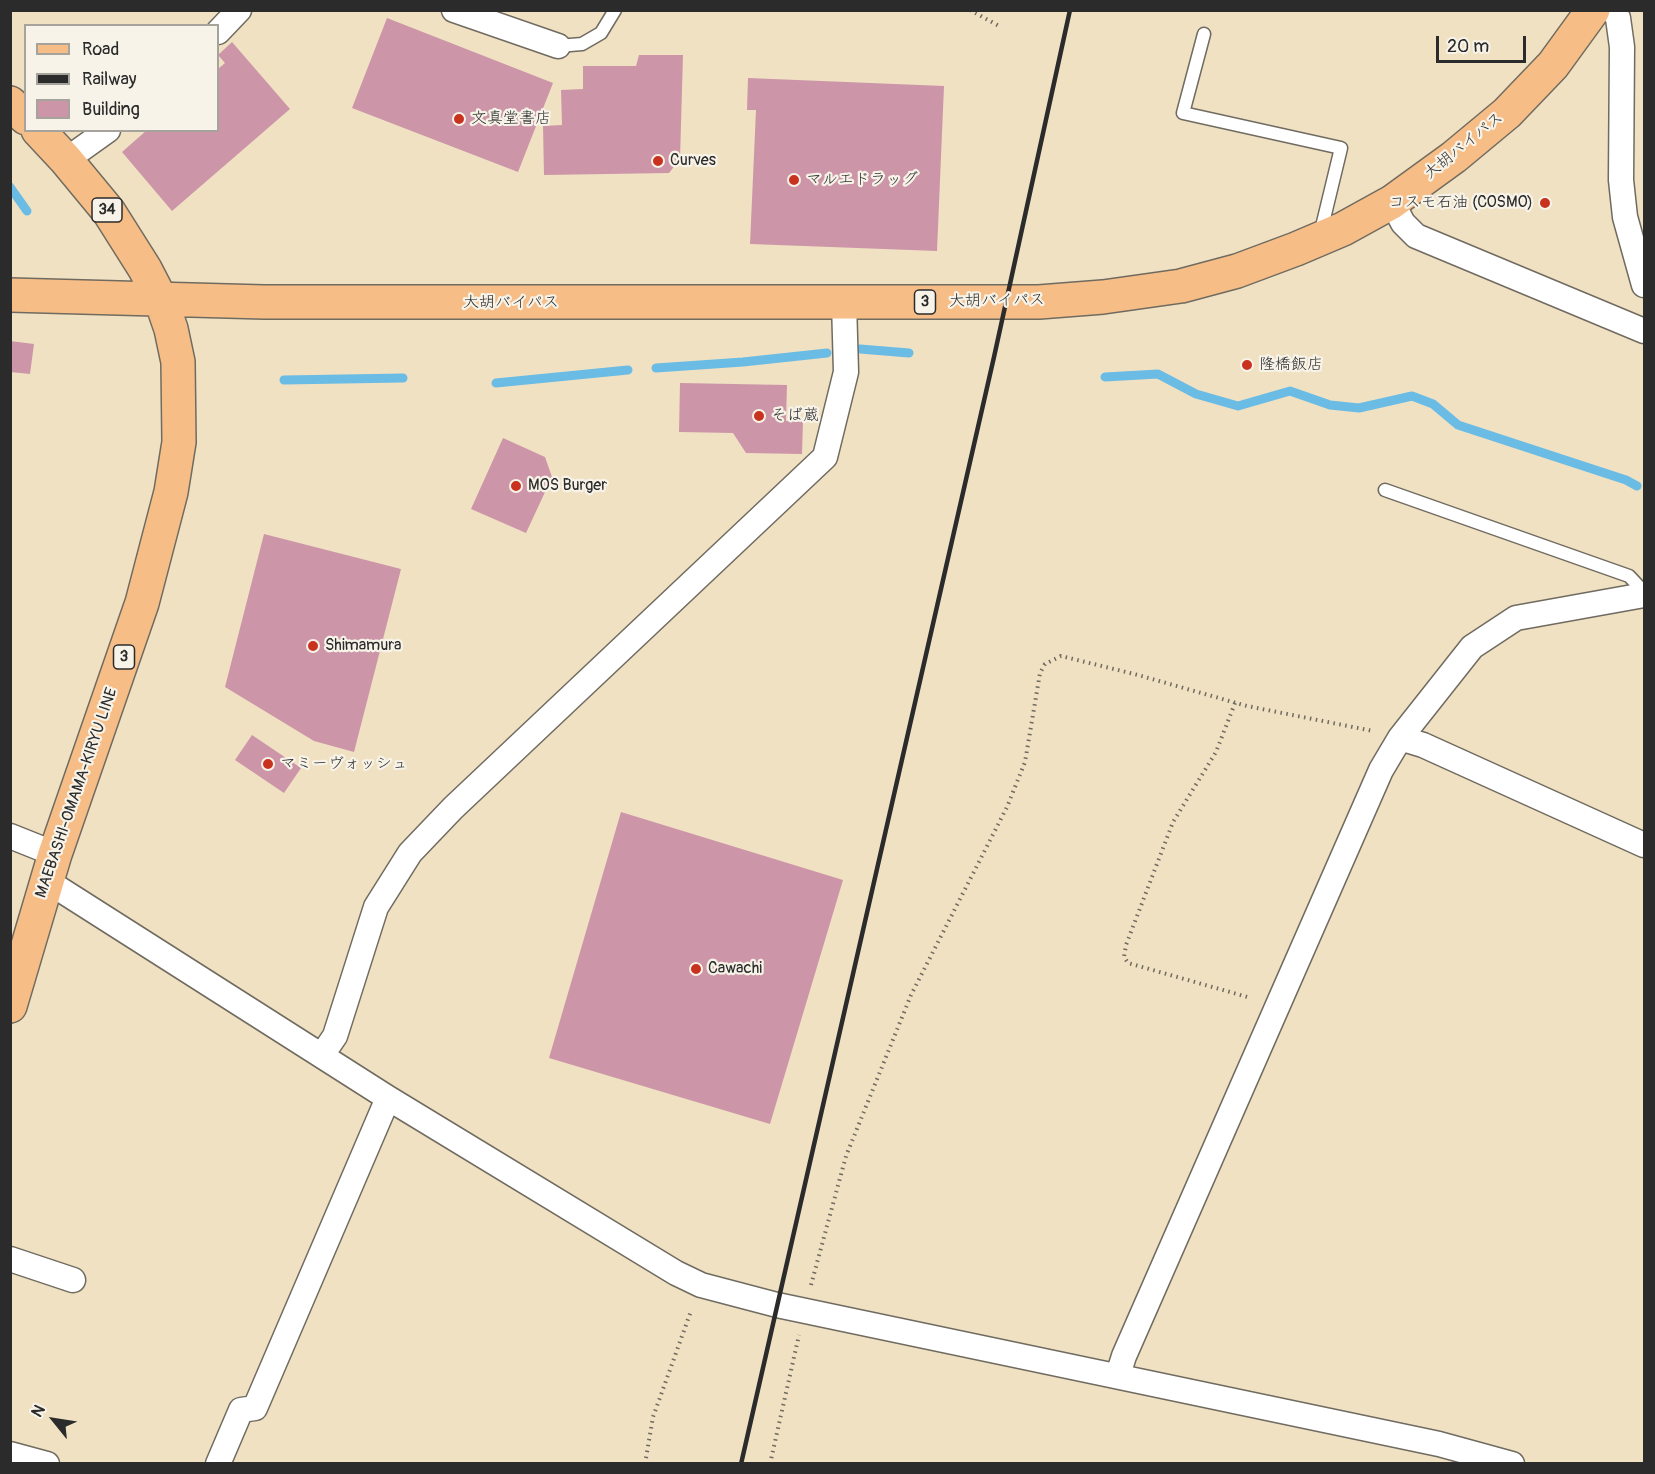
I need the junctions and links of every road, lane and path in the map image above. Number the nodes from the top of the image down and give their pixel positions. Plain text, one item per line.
1 (239, 10) edge
2 (454, 10) edge
3 (615, 10) edge
4 (970, 10) edge
5 (1593, 10) edge
6 (1613, 10) edge
7 (1001, 27) dead end
8 (219, 31) edge
9 (1204, 34) dead end
10 (558, 46) joint
11 (10, 103) edge
12 (24, 116) edge
13 (40, 132) edge
14 (105, 132) edge
15 (66, 160) junction
16 (1392, 202) junction
17 (1319, 239) junction
18 (1644, 285) edge
19 (10, 295) edge
20 (161, 300) junction
21 (844, 302) junction
22 (1644, 331) edge
23 (1385, 490) dead end
24 (1644, 593) edge
25 (1235, 703) junction
26 (1400, 738) junction
27 (10, 836) edge
28 (1644, 845) edge
29 (51, 868) junction
30 (10, 1006) edge
31 (1278, 1006) junction
32 (322, 1055) junction
33 (388, 1098) junction
34 (10, 1258) edge
35 (73, 1280) dead end
36 (700, 1285) junction
37 (804, 1310) junction
38 (1118, 1375) junction
39 (10, 1454) edge
40 (47, 1464) edge
41 (218, 1464) edge
42 (645, 1464) edge
43 (770, 1464) edge
44 (1512, 1464) edge

1 - 8 street
2 - 10 street
3 - 10 lane
4 - 7 path
5 - 16 main road, 大胡バイパス / 3
6 - 18 street
9 - 17 lane
11 - 12 main road
13 - 15 main road, 34
14 - 15 street
15 - 20 main road, 34
16 - 17 main road, 大胡バイパス / 3
16 - 22 street
17 - 21 main road, 大胡バイパス / 3
19 - 20 main road, 大胡バイパス
20 - 21 main road, 大胡バイパス / 3
20 - 29 main road, MAEBASHI-OMAMA-KIRYU LINE / 3
21 - 32 street
23 - 24 lane
24 - 26 street
25 - 26 path
25 - 31 path
25 - 37 path
26 - 28 street
26 - 31 street
27 - 29 street
29 - 30 main road, MAEBASHI-OMAMA-KIRYU LINE / 3
29 - 32 street
31 - 38 street
32 - 33 street
33 - 36 street
33 - 41 street
34 - 35 street
36 - 37 street
36 - 42 path
37 - 38 street
37 - 43 path
38 - 44 street
39 - 40 street

